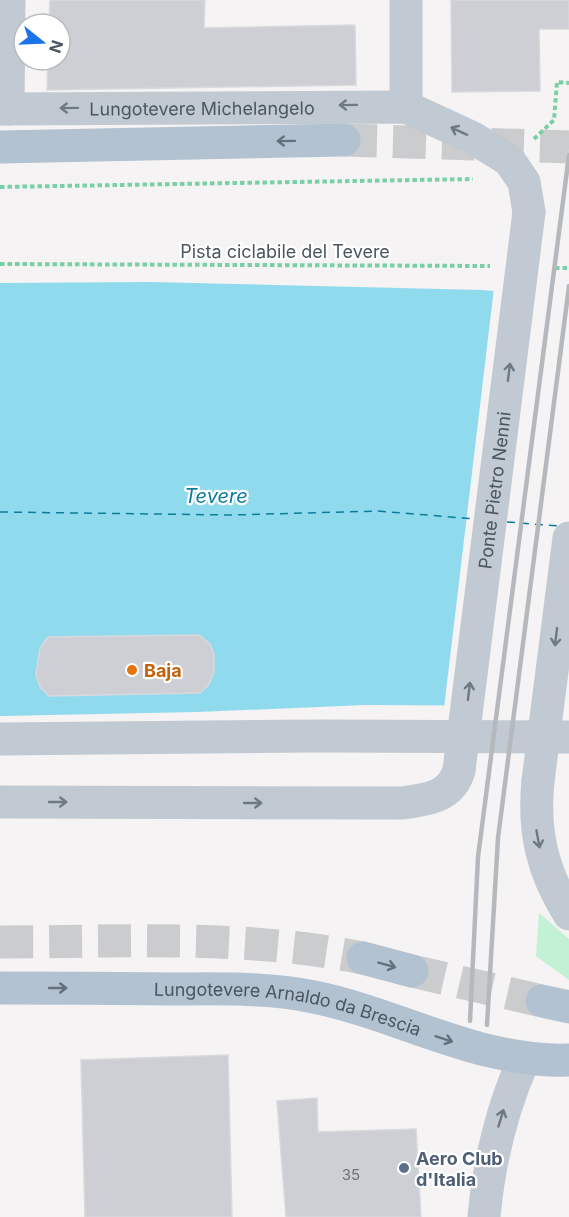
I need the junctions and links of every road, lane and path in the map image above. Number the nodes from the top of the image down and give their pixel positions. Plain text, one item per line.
1 (9, 0) edge
2 (406, 0) edge
3 (569, 83) edge
4 (406, 107) junction
5 (4, 109) edge
6 (554, 120) dead end
7 (344, 140) tunnel mouth
8 (0, 147) edge
9 (0, 264) edge
10 (493, 266) dead end
11 (547, 267) dead end
12 (569, 268) edge
13 (569, 538) edge
14 (569, 737) edge
15 (0, 739) edge
16 (0, 802) edge
17 (569, 914) edge
18 (363, 958) tunnel mouth
19 (412, 971) tunnel mouth
20 (0, 988) edge
21 (524, 1059) junction
22 (569, 1060) edge
23 (484, 1217) edge

1 - 5 street
2 - 4 street
3 - 6 path
4 -> 5 street, Lungotevere Michelangelo
16 -> 4 street, Ponte Pietro Nenni, bridge
7 -> 8 main road, Lungotevere Michelangelo
9 - 10 path, Pista ciclabile del Tevere
11 - 12 path
13 -> 17 street, bridge
14 - 15 street
18 -> 19 main road
20 -> 21 main road, Lungotevere Arnaldo da Brescia
21 - 22 main road, Lungotevere Arnaldo da Brescia
23 -> 21 street

